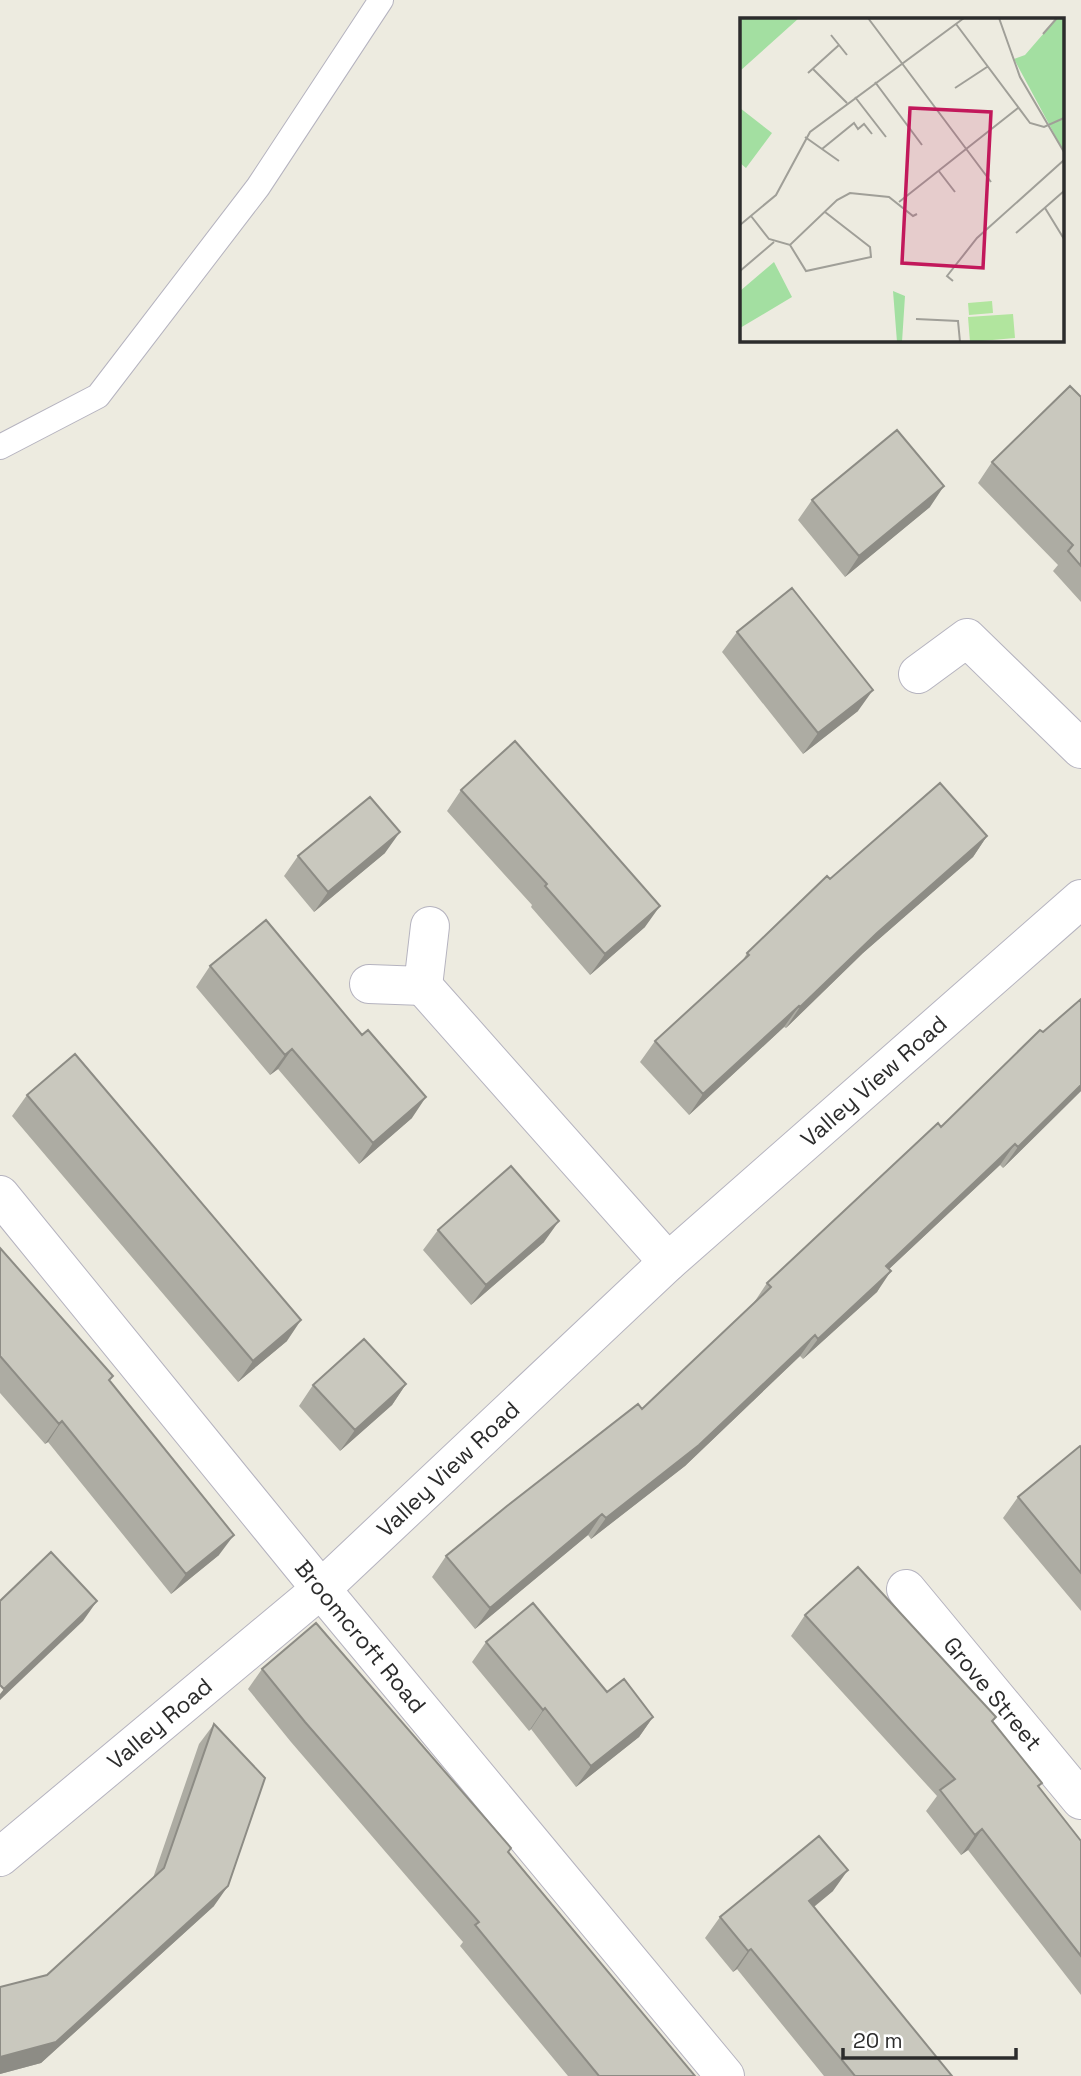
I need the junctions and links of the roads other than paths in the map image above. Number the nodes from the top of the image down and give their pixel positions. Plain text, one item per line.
1 (381, 0) edge
2 (0, 447) edge
3 (918, 674) dead end
4 (1081, 749) edge
5 (1081, 899) edge
6 (430, 926) dead end
7 (369, 984) dead end
8 (423, 986) junction
9 (0, 1195) edge
10 (668, 1262) junction
11 (906, 1589) dead end
12 (321, 1590) junction
13 (1081, 1800) edge
14 (0, 1857) edge
15 (725, 2076) edge

1 - 2 lane
3 - 4 street
5 - 10 street, Valley View Road
6 - 8 street
7 - 8 street
8 - 10 street
9 - 12 street, Broomcroft Road
10 - 12 street, Valley View Road
11 - 13 street, Grove Street
12 - 14 street, Valley Road
12 - 15 street, Broomcroft Road

